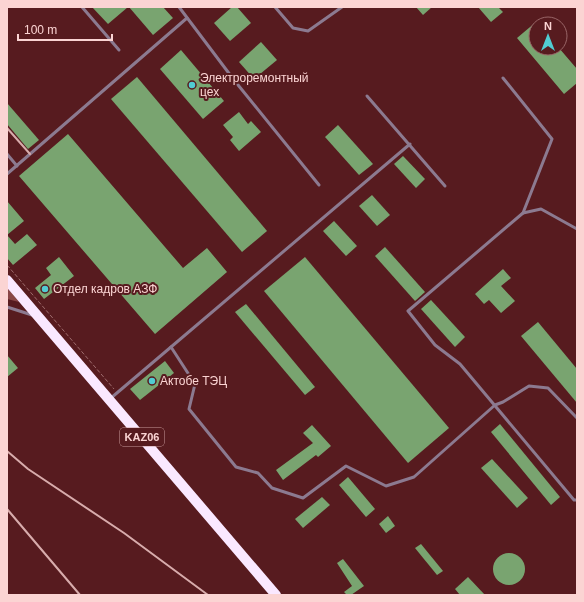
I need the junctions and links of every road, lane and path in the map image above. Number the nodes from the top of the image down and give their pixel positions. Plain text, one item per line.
1 (82, 7) edge
2 (179, 7) edge
3 (275, 7) edge
4 (342, 7) edge
5 (187, 18) junction
6 (119, 50) dead end
7 (503, 78) dead end
8 (367, 96) dead end
9 (410, 144) junction
10 (7, 154) edge
11 (17, 166) junction
12 (7, 174) edge
13 (319, 185) dead end
14 (444, 186) dead end
15 (523, 213) junction
16 (577, 229) edge
17 (7, 265) edge
18 (7, 280) edge
19 (7, 307) edge
20 (38, 317) junction
21 (171, 347) junction
22 (113, 396) junction
23 (494, 405) junction
24 (577, 418) edge
25 (577, 500) edge
26 (276, 595) edge

1 - 6 lane
2 - 5 lane
3 - 4 lane
5 - 11 lane
5 - 13 lane
7 - 15 lane
8 - 9 lane
9 - 14 lane
9 - 21 lane
10 - 11 lane
11 - 12 lane
15 - 16 lane
15 - 23 lane
17 - 22 path
18 - 20 highway, KАZ06
19 - 20 lane
20 - 22 highway, KАZ06
21 - 22 lane
21 - 23 lane
22 - 26 highway, KАZ06
23 - 24 lane
23 - 25 lane

